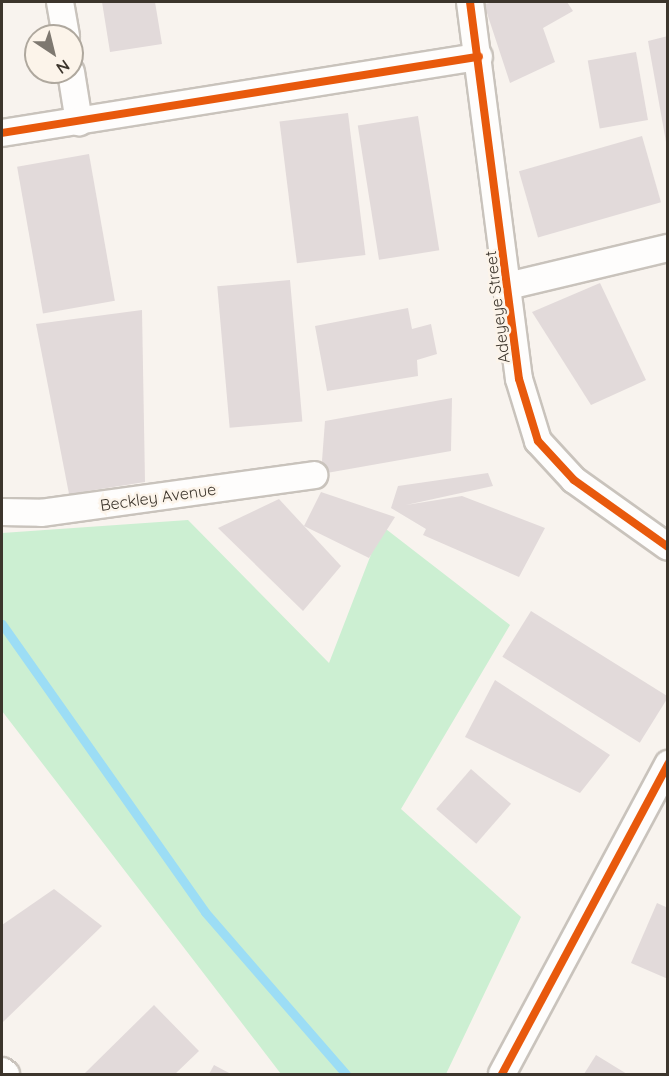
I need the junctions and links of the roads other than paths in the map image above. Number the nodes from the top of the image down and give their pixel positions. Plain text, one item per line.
1 (60, 2) edge
2 (470, 2) edge
3 (64, 24) edge
4 (478, 57) junction
5 (73, 84) edge
6 (79, 122) junction
7 (2, 133) edge
8 (668, 248) edge
9 (508, 286) junction
10 (314, 475) dead end
11 (2, 512) edge
12 (668, 547) edge
13 (668, 764) edge
14 (2, 1071) edge
15 (6, 1074) edge
16 (502, 1074) edge

1 - 3 street
2 - 4 street, Adeyeye Street
4 - 6 street
4 - 9 street, Adeyeye Street
5 - 6 street
6 - 7 street
8 - 9 street
9 - 12 street, Adeyeye Street
10 - 11 street, Beckley Avenue
13 - 16 street
14 - 15 street

